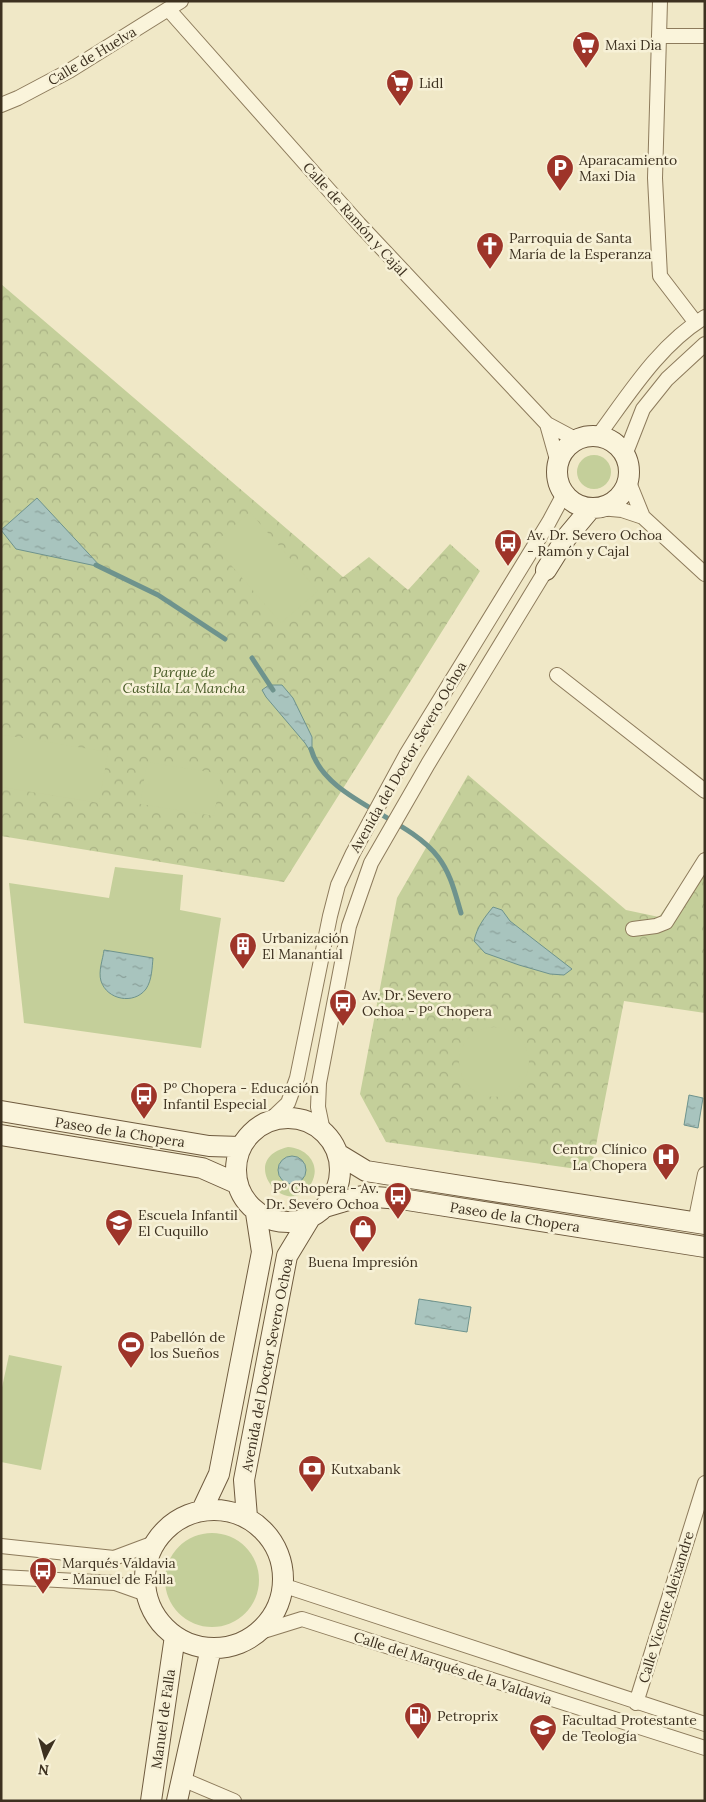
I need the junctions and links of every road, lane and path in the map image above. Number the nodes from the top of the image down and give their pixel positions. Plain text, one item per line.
1 (181, 1) edge
2 (660, 1) edge
3 (170, 10) junction
4 (659, 36) junction
5 (705, 36) edge
6 (1, 106) edge
7 (700, 320) edge
8 (705, 344) edge
9 (546, 424) junction
10 (598, 436) junction
11 (577, 440) junction
12 (625, 455) junction
13 (558, 463) junction
14 (628, 480) junction
15 (564, 494) junction
16 (596, 508) junction
17 (643, 517) junction
18 (546, 570) joint
19 (705, 574) edge
20 (557, 674) dead end
21 (705, 791) edge
22 (705, 860) edge
23 (633, 929) dead end
24 (1, 1111) edge
25 (269, 1121) junction
26 (323, 1131) junction
27 (1, 1135) edge
28 (240, 1147) junction
29 (338, 1154) junction
30 (705, 1174) edge
31 (236, 1183) junction
32 (256, 1213) junction
33 (318, 1213) junction
34 (700, 1224) edge
35 (705, 1247) edge
36 (705, 1483) edge
37 (202, 1510) junction
38 (247, 1517) junction
39 (154, 1543) junction
40 (1, 1546) edge
41 (1, 1578) edge
42 (282, 1585) junction
43 (146, 1594) junction
44 (257, 1633) junction
45 (175, 1636) junction
46 (211, 1648) junction
47 (636, 1703) junction
48 (705, 1724) edge
49 (705, 1748) edge
50 (182, 1779) junction
51 (151, 1801) edge
52 (177, 1801) edge
53 (234, 1801) edge

1 - 3 street, Calle de Huelva
2 - 4 street
3 - 6 street, Calle de Huelva
3 - 9 street, Calle de Ramón y Cajal
4 - 5 street
4 - 7 street
7 - 10 street
8 - 12 street
9 - 11 street, Calle de Ramón y Cajal
9 - 13 street, Calle de Ramón y Cajal
10 - 11 main road
10 - 12 main road
11 - 13 main road
12 - 14 main road
13 - 15 main road
14 - 16 main road
14 - 17 street
15 - 16 main road
15 - 25 street, Avenida del Doctor Severo Ochoa
16 - 17 street
16 - 18 main road, Avenida del Doctor Severo Ochoa
17 - 19 street
18 - 26 street, Avenida del Doctor Severo Ochoa
20 - 21 street
22 - 23 street
24 - 28 main road, Paseo de la Chopera
25 - 26 main road
25 - 28 main road
26 - 29 main road
27 - 31 main road, Paseo de la Chopera
28 - 31 main road
29 - 33 main road
29 - 34 main road, Paseo de la Chopera
30 - 34 street
31 - 32 main road
32 - 33 main road
32 - 37 main road, Avenida del Doctor Severo Ochoa
33 - 35 main road, Paseo de la Chopera
33 - 38 main road, Avenida del Doctor Severo Ochoa
36 - 47 street, Calle Vicente Aleixandre
37 - 38 main road
37 - 39 main road
38 - 42 main road
39 - 40 street
39 - 43 main road
41 - 43 street
42 - 44 main road
42 - 47 street, Calle del Marqués de la Valdavia
43 - 45 main road
44 - 46 main road
44 - 49 street, Calle del Marqués de la Valdavia
45 - 46 main road
45 - 51 main road, Manuel de Falla
46 - 50 main road, Manuel de Falla
47 - 48 street, Calle del Marqués de la Valdavia
50 - 52 main road, Manuel de Falla
50 - 53 street

